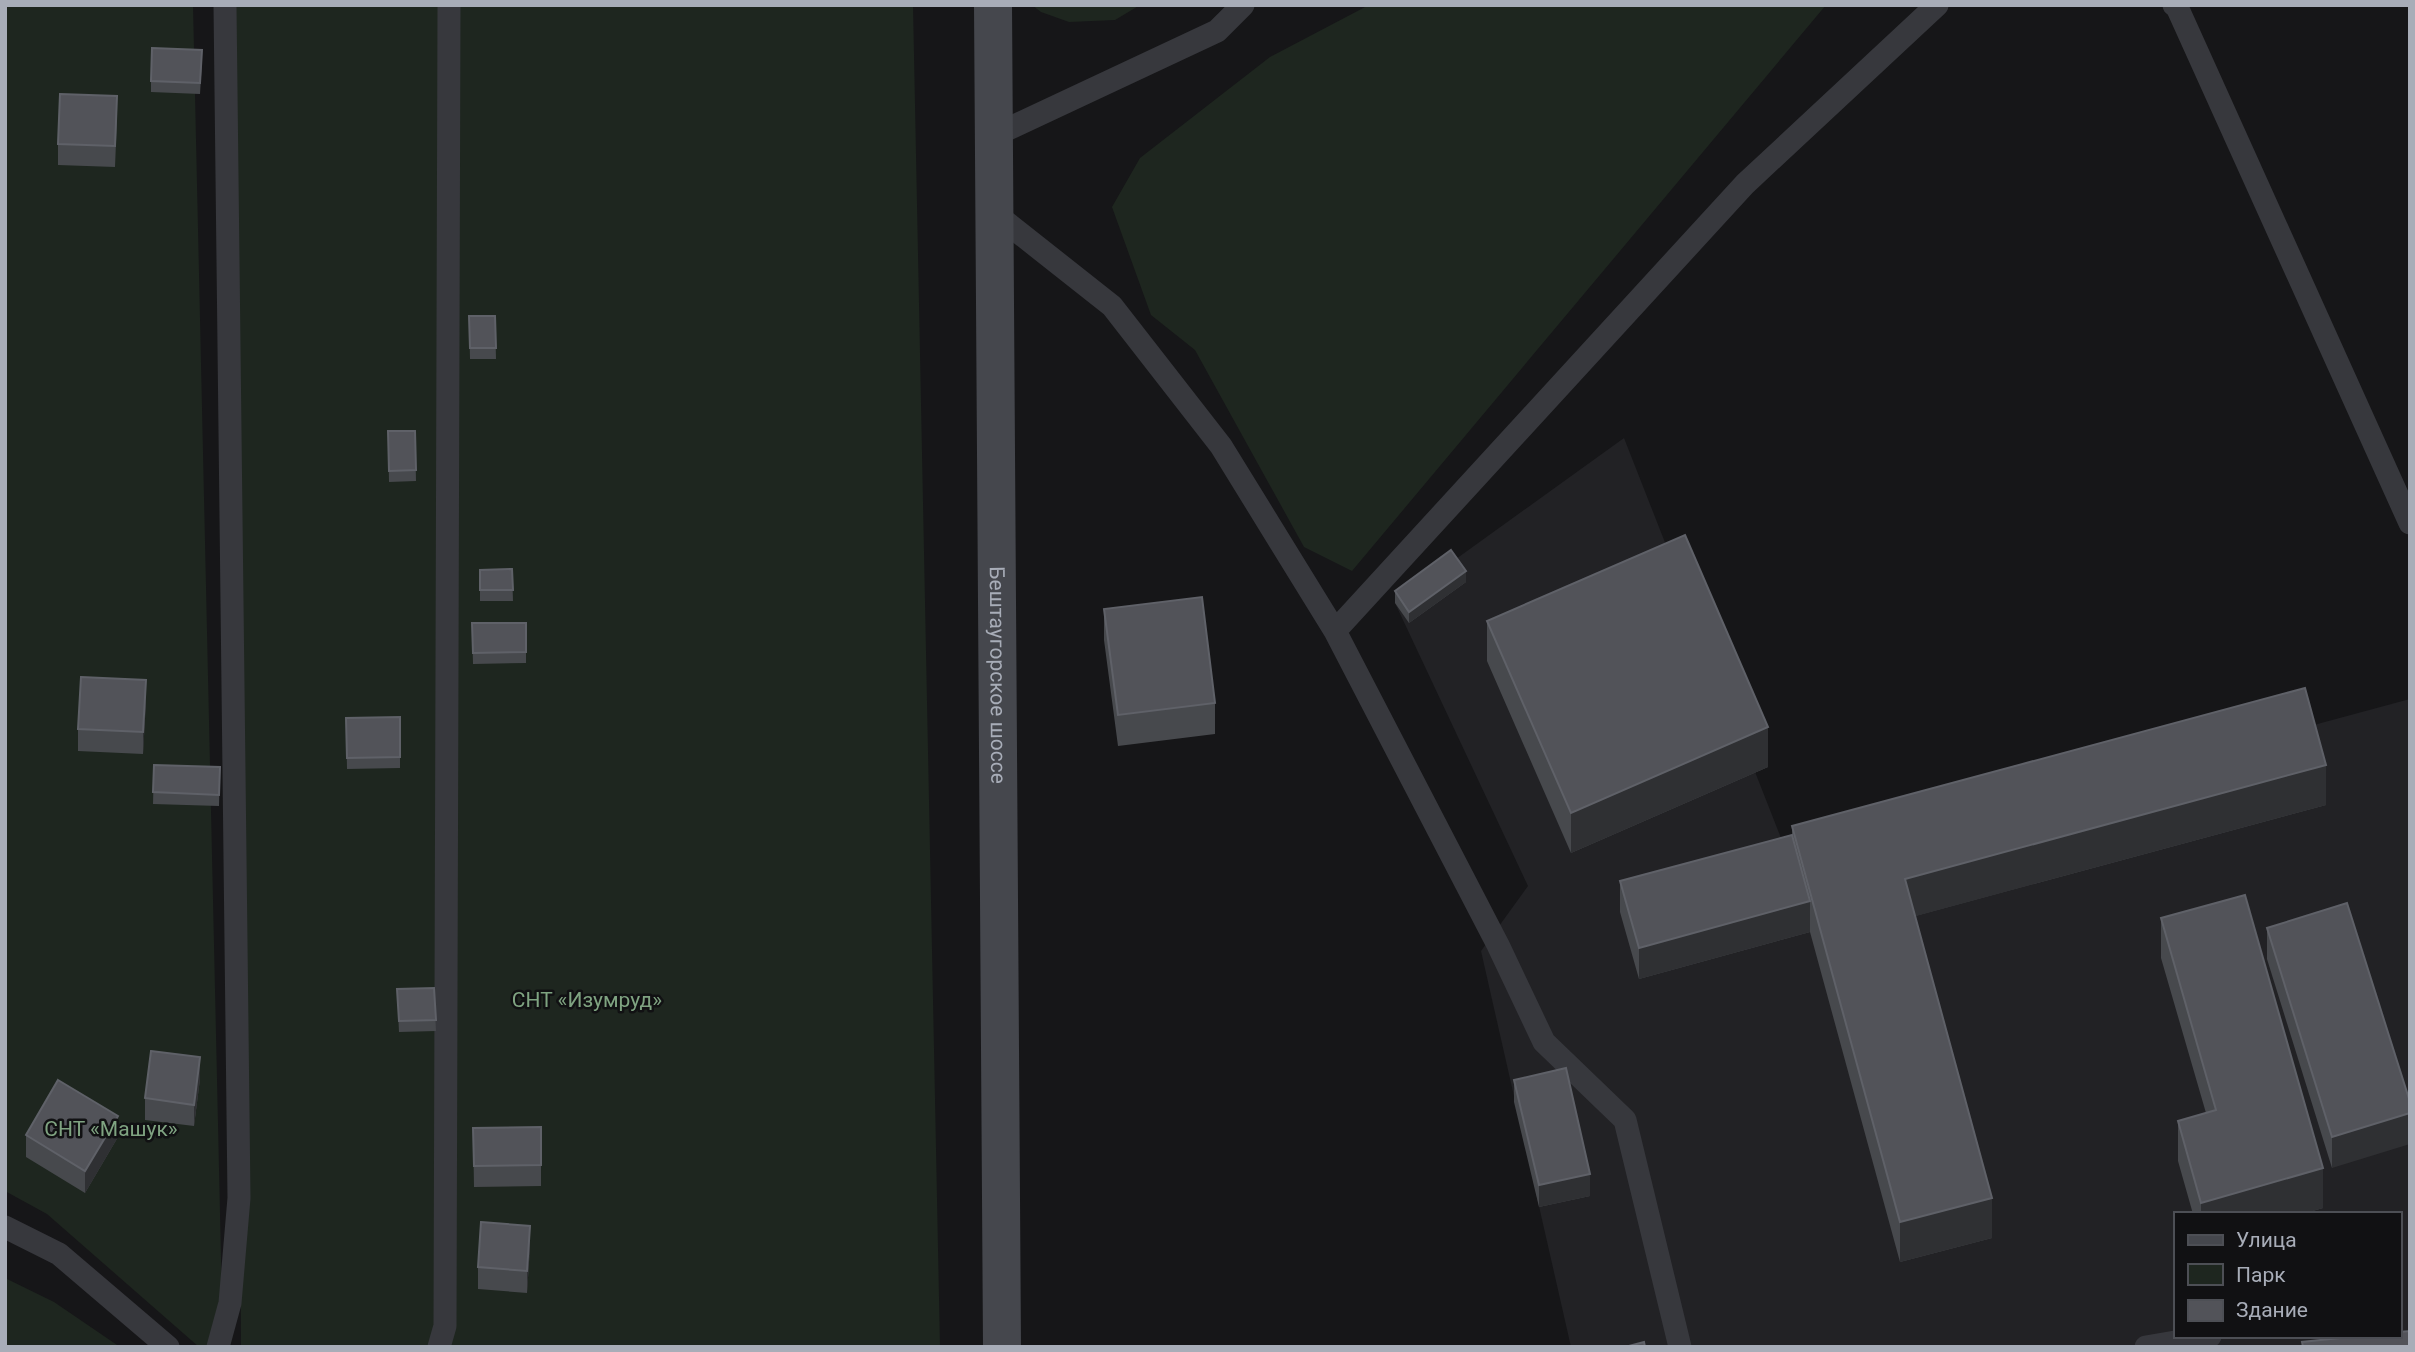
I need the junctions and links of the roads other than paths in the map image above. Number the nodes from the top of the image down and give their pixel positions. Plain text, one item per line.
1 (225, 5) edge
2 (449, 5) edge
3 (993, 5) edge
4 (1243, 5) edge
5 (1937, 5) edge
6 (2174, 5) edge
7 (993, 136) junction
8 (993, 212) junction
9 (2410, 523) edge
10 (1335, 631) junction
11 (5, 1227) edge
12 (2198, 1338) edge
13 (168, 1347) edge
14 (218, 1347) edge
15 (439, 1347) edge
16 (1002, 1347) edge
17 (1680, 1347) edge
18 (2146, 1347) edge

1 - 14 lane
2 - 15 lane
3 - 7 street, Бештаугорское шоссе
4 - 7 lane
5 - 10 lane
6 - 9 lane
7 - 8 street, Бештаугорское шоссе
8 - 10 lane
8 - 16 street, Бештаугорское шоссе
10 - 17 lane
11 - 13 lane
12 - 18 lane

